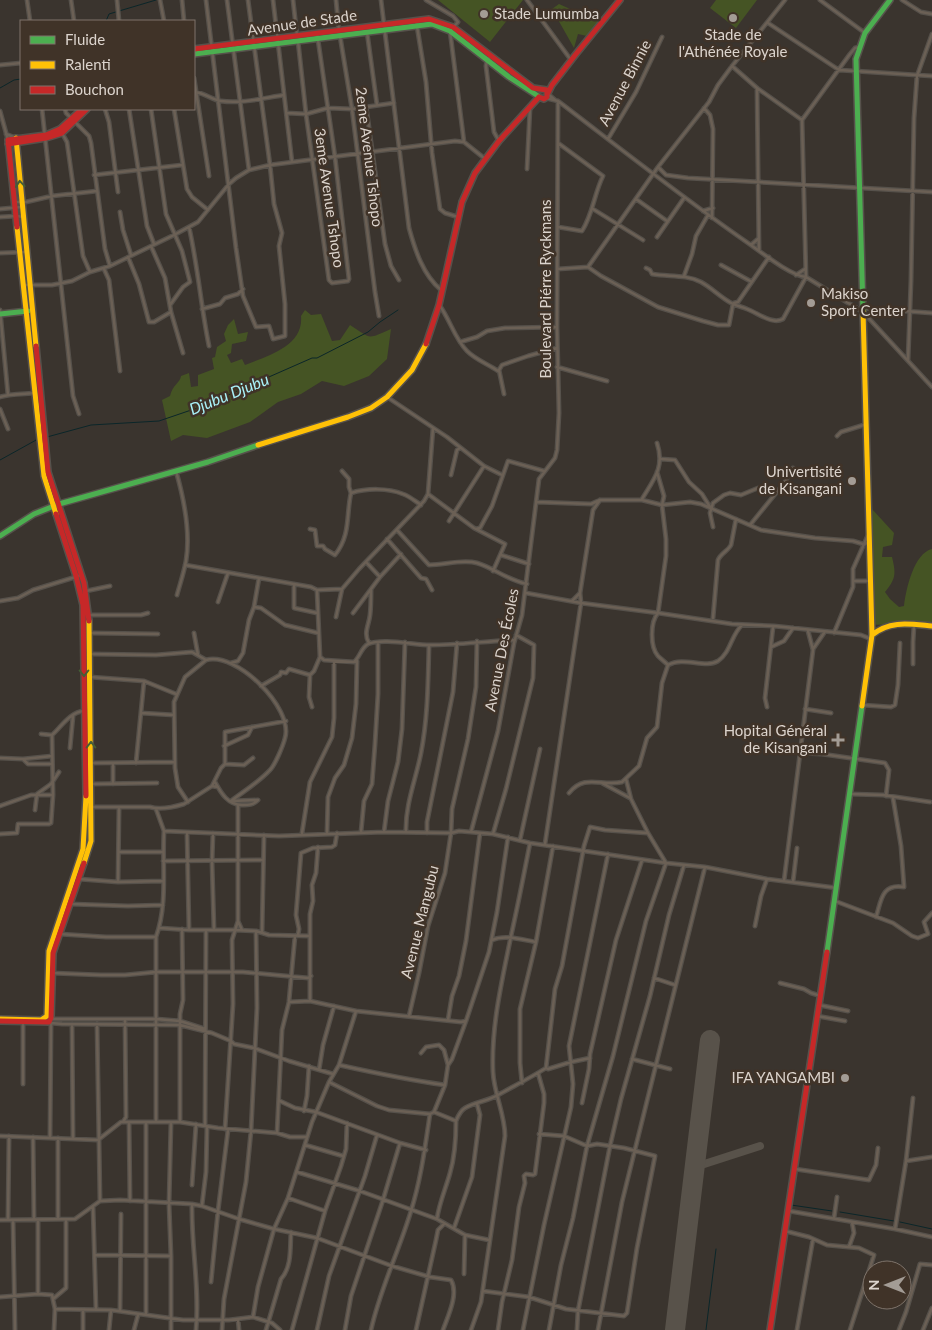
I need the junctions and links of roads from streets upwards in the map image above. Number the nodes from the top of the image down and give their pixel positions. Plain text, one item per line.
1 (27, 0) edge
2 (71, 0) edge
3 (116, 0) edge
4 (160, 0) edge
5 (182, 0) edge
6 (206, 0) edge
7 (227, 0) edge
8 (248, 0) edge
9 (273, 0) edge
10 (293, 0) edge
11 (336, 0) edge
12 (380, 0) edge
13 (426, 0) edge
14 (527, 0) edge
15 (620, 0) edge
16 (785, 0) edge
17 (820, 0) edge
18 (890, 0) edge
19 (902, 0) edge
20 (932, 14) edge
21 (30, 20) edge
22 (74, 20) edge
23 (119, 20) edge
24 (164, 20) edge
25 (184, 20) edge
26 (416, 22) junction
27 (768, 22) junction
28 (384, 27) junction
29 (366, 29) junction
30 (452, 29) junction
31 (340, 33) junction
32 (866, 33) junction
33 (932, 34) edge
34 (318, 36) junction
35 (662, 37) dead end
36 (297, 39) junction
37 (277, 41) junction
38 (254, 44) junction
39 (233, 47) junction
40 (859, 47) junction
41 (213, 49) junction
42 (195, 50) edge
43 (195, 54) edge
44 (489, 58) junction
45 (571, 60) junction
46 (20, 63) edge
47 (0, 65) edge
48 (732, 66) junction
49 (839, 70) junction
50 (856, 70) junction
51 (917, 76) junction
52 (932, 76) edge
53 (756, 88) junction
54 (195, 92) edge
55 (543, 94) junction
56 (284, 95) junction
57 (195, 98) edge
58 (261, 98) junction
59 (557, 100) junction
60 (218, 101) junction
61 (239, 101) junction
62 (394, 103) junction
63 (377, 105) junction
64 (366, 106) junction
65 (328, 108) junction
66 (530, 108) junction
67 (704, 108) junction
68 (352, 109) junction
69 (42, 110) edge
70 (65, 110) edge
71 (81, 110) edge
72 (86, 110) edge
73 (105, 110) edge
74 (129, 110) edge
75 (151, 110) edge
76 (174, 110) edge
77 (0, 111) edge
78 (286, 113) junction
79 (306, 114) junction
80 (74, 119) junction
81 (802, 120) junction
82 (61, 131) junction
83 (46, 137) junction
84 (8, 139) junction
85 (608, 139) junction
86 (16, 141) junction
87 (498, 141) junction
88 (464, 142) junction
89 (557, 142) junction
90 (433, 144) junction
91 (400, 149) junction
92 (372, 153) junction
93 (357, 154) junction
94 (336, 157) junction
95 (484, 158) junction
96 (313, 160) junction
97 (292, 162) junction
98 (182, 165) junction
99 (270, 165) junction
100 (160, 167) junction
101 (658, 167) junction
102 (527, 169) dead end
103 (139, 170) junction
104 (249, 170) junction
105 (115, 173) junction
106 (654, 174) junction
107 (94, 175) junction
108 (209, 176) dead end
109 (713, 180) junction
110 (758, 182) junction
111 (229, 184) junction
112 (804, 184) junction
113 (860, 187) junction
114 (97, 191) junction
115 (912, 191) junction
116 (118, 192) dead end
117 (932, 192) edge
118 (74, 194) junction
119 (52, 196) junction
120 (684, 198) junction
121 (636, 199) junction
122 (19, 205) junction
123 (713, 208) junction
124 (0, 209) edge
125 (592, 209) junction
126 (208, 210) junction
127 (703, 211) junction
128 (120, 212) dead end
129 (708, 215) junction
130 (20, 216) junction
131 (0, 217) edge
132 (458, 217) junction
133 (712, 218) junction
134 (667, 221) junction
135 (619, 225) junction
136 (189, 227) junction
137 (558, 227) junction
138 (174, 235) junction
139 (657, 237) dead end
140 (758, 239) junction
141 (642, 240) dead end
142 (751, 244) junction
143 (153, 245) junction
144 (759, 251) junction
145 (23, 252) junction
146 (0, 253) edge
147 (129, 256) junction
148 (769, 257) junction
149 (110, 266) junction
150 (721, 266) dead end
151 (588, 267) junction
152 (104, 268) junction
153 (646, 268) dead end
154 (558, 269) junction
155 (805, 269) junction
156 (90, 272) junction
157 (796, 275) junction
158 (684, 276) junction
159 (806, 277) junction
160 (399, 280) dead end
161 (752, 282) junction
162 (62, 283) junction
163 (27, 285) junction
164 (243, 289) junction
165 (441, 290) junction
166 (733, 304) junction
167 (170, 305) junction
168 (439, 305) junction
169 (202, 310) junction
170 (863, 310) junction
171 (29, 311) junction
172 (171, 312) junction
173 (910, 312) junction
174 (0, 313) edge
175 (932, 313) edge
176 (379, 316) dead end
177 (557, 327) junction
178 (460, 342) junction
179 (209, 346) dead end
180 (557, 348) junction
181 (183, 353) dead end
182 (908, 361) junction
183 (557, 367) junction
184 (500, 370) junction
185 (120, 371) dead end
186 (607, 381) dead end
187 (932, 387) edge
188 (35, 393) junction
189 (504, 394) dead end
190 (8, 395) junction
191 (0, 397) edge
192 (387, 397) junction
193 (0, 409) edge
194 (79, 414) dead end
195 (867, 424) junction
196 (433, 428) junction
197 (8, 429) dead end
198 (42, 436) junction
199 (837, 436) dead end
200 (657, 443) dead end
201 (460, 448) junction
202 (661, 458) junction
203 (484, 466) junction
204 (793, 468) dead end
205 (176, 471) junction
206 (544, 471) junction
207 (342, 472) dead end
208 (657, 472) junction
209 (451, 475) dead end
210 (502, 476) junction
211 (758, 488) dead end
212 (352, 493) junction
213 (428, 494) junction
214 (600, 500) junction
215 (642, 500) junction
216 (536, 502) junction
217 (591, 504) junction
218 (56, 505) junction
219 (420, 505) junction
220 (662, 505) junction
221 (711, 508) junction
222 (593, 510) junction
223 (453, 513) junction
224 (736, 519) junction
225 (449, 520) dead end
226 (750, 525) junction
227 (713, 527) dead end
228 (310, 529) dead end
229 (476, 529) junction
230 (397, 530) junction
231 (870, 532) junction
232 (0, 536) edge
233 (387, 539) junction
234 (870, 542) junction
235 (863, 544) junction
236 (401, 554) junction
237 (501, 555) junction
238 (366, 562) junction
239 (529, 564) junction
240 (184, 565) junction
241 (493, 571) junction
242 (228, 573) junction
243 (79, 575) junction
244 (380, 576) junction
245 (259, 578) junction
246 (854, 581) junction
247 (871, 581) junction
248 (294, 584) junction
249 (527, 584) junction
250 (110, 586) dead end
251 (342, 589) junction
252 (317, 590) junction
253 (371, 590) junction
254 (432, 590) dead end
255 (86, 591) junction
256 (526, 593) junction
257 (580, 593) junction
258 (177, 595) dead end
259 (0, 601) edge
260 (571, 601) junction
261 (218, 602) dead end
262 (581, 603) junction
263 (254, 607) junction
264 (148, 613) dead end
265 (317, 613) junction
266 (353, 613) dead end
267 (658, 613) junction
268 (89, 615) junction
269 (336, 617) dead end
270 (713, 618) junction
271 (707, 621) junction
272 (718, 622) junction
273 (742, 625) junction
274 (872, 625) junction
275 (914, 625) junction
276 (774, 626) junction
277 (932, 626) edge
278 (792, 628) junction
279 (879, 628) junction
280 (808, 631) junction
281 (824, 632) junction
282 (89, 633) junction
283 (194, 633) dead end
284 (318, 633) junction
285 (158, 634) dead end
286 (834, 634) junction
287 (516, 635) junction
288 (871, 637) junction
289 (515, 640) junction
290 (477, 641) junction
291 (378, 642) junction
292 (405, 642) junction
293 (370, 643) junction
294 (457, 643) junction
295 (900, 643) dead end
296 (429, 645) junction
297 (771, 647) junction
298 (812, 650) junction
299 (90, 654) junction
300 (198, 655) junction
301 (320, 657) junction
302 (206, 660) junction
303 (357, 660) junction
304 (334, 661) junction
305 (230, 664) junction
306 (913, 664) dead end
307 (668, 665) junction
308 (310, 675) junction
309 (90, 677) junction
310 (144, 681) junction
311 (261, 686) junction
312 (176, 694) junction
313 (862, 705) junction
314 (312, 707) dead end
315 (767, 707) dead end
316 (805, 709) junction
317 (90, 711) junction
318 (84, 712) junction
319 (141, 712) junction
320 (831, 713) dead end
321 (174, 715) junction
322 (73, 716) junction
323 (286, 721) junction
324 (252, 727) junction
325 (41, 734) dead end
326 (52, 736) junction
327 (224, 746) junction
328 (70, 748) dead end
329 (540, 749) dead end
330 (800, 754) junction
331 (52, 756) junction
332 (0, 758) edge
333 (253, 758) dead end
334 (854, 758) junction
335 (23, 759) junction
336 (174, 762) junction
337 (113, 763) junction
338 (136, 763) junction
339 (52, 764) junction
340 (91, 764) junction
341 (225, 764) junction
342 (59, 772) dead end
343 (626, 779) junction
344 (215, 782) junction
345 (601, 782) junction
346 (52, 783) junction
347 (157, 783) dead end
348 (90, 784) junction
349 (113, 784) junction
350 (212, 786) junction
351 (218, 787) junction
352 (569, 793) dead end
353 (37, 794) junction
354 (849, 794) junction
355 (52, 795) junction
356 (886, 796) junction
357 (893, 798) junction
358 (631, 799) junction
359 (188, 802) junction
360 (930, 802) dead end
361 (238, 805) junction
362 (0, 806) edge
363 (88, 807) junction
364 (119, 808) junction
365 (156, 809) junction
366 (35, 810) dead end
367 (164, 831) junction
368 (361, 832) junction
369 (384, 832) junction
370 (406, 832) junction
371 (472, 832) junction
372 (187, 833) junction
373 (213, 833) junction
374 (327, 833) junction
375 (337, 833) junction
376 (427, 833) junction
377 (480, 833) junction
378 (648, 833) junction
379 (0, 834) edge
380 (238, 834) junction
381 (302, 834) junction
382 (451, 834) junction
383 (493, 834) junction
384 (264, 835) junction
385 (508, 837) junction
386 (520, 840) junction
387 (530, 843) junction
388 (545, 844) junction
389 (553, 846) junction
390 (318, 847) junction
391 (797, 848) dead end
392 (583, 850) junction
393 (120, 852) junction
394 (163, 852) junction
395 (608, 854) junction
396 (263, 860) junction
397 (642, 860) junction
398 (163, 861) junction
399 (187, 861) junction
400 (237, 861) junction
401 (212, 862) junction
402 (666, 864) junction
403 (684, 865) junction
404 (706, 867) junction
405 (79, 879) junction
406 (767, 879) junction
407 (163, 881) junction
408 (784, 881) junction
409 (118, 882) junction
410 (793, 882) junction
411 (837, 888) junction
412 (835, 901) junction
413 (69, 904) junction
414 (163, 905) junction
415 (932, 914) edge
416 (876, 917) junction
417 (238, 921) junction
418 (755, 926) dead end
419 (159, 928) junction
420 (182, 929) junction
421 (189, 930) junction
422 (206, 930) junction
423 (214, 930) junction
424 (236, 930) junction
425 (243, 930) junction
426 (256, 931) junction
427 (262, 932) junction
428 (57, 933) junction
429 (297, 936) junction
430 (310, 936) junction
431 (156, 937) junction
432 (511, 938) junction
433 (492, 940) junction
434 (536, 942) junction
435 (156, 972) junction
436 (182, 972) junction
437 (207, 972) junction
438 (233, 972) junction
439 (257, 972) junction
440 (49, 973) junction
441 (311, 976) junction
442 (292, 977) junction
443 (654, 978) junction
444 (780, 983) dead end
445 (675, 985) junction
446 (821, 996) junction
447 (310, 1001) junction
448 (289, 1002) junction
449 (819, 1005) junction
450 (334, 1006) junction
451 (356, 1011) junction
452 (848, 1011) dead end
453 (409, 1016) junction
454 (817, 1016) junction
455 (124, 1019) junction
456 (156, 1019) junction
457 (0, 1020) edge
458 (48, 1020) junction
459 (448, 1020) junction
460 (466, 1020) junction
461 (92, 1021) junction
462 (845, 1021) dead end
463 (23, 1023) junction
464 (180, 1023) junction
465 (72, 1024) junction
466 (97, 1024) junction
467 (125, 1024) junction
468 (156, 1024) junction
469 (206, 1030) junction
470 (231, 1039) junction
471 (254, 1048) junction
472 (421, 1053) dead end
473 (280, 1057) junction
474 (590, 1058) junction
475 (632, 1059) junction
476 (571, 1062) junction
477 (448, 1064) junction
478 (339, 1065) junction
479 (656, 1065) junction
480 (309, 1066) junction
481 (546, 1068) junction
482 (670, 1069) dead end
483 (319, 1070) junction
484 (538, 1073) junction
485 (333, 1074) junction
486 (329, 1082) junction
487 (522, 1083) junction
488 (23, 1084) dead end
489 (445, 1085) junction
490 (498, 1095) junction
491 (913, 1098) dead end
492 (280, 1101) junction
493 (582, 1103) dead end
494 (477, 1104) junction
495 (304, 1111) junction
496 (316, 1112) junction
497 (432, 1113) junction
498 (456, 1121) junction
499 (123, 1122) junction
500 (129, 1122) junction
501 (146, 1122) junction
502 (156, 1122) junction
503 (171, 1122) junction
504 (180, 1122) junction
505 (196, 1124) junction
506 (347, 1124) junction
507 (206, 1126) junction
508 (227, 1129) junction
509 (251, 1131) junction
510 (277, 1133) junction
511 (540, 1134) junction
512 (377, 1135) junction
513 (0, 1136) edge
514 (9, 1136) junction
515 (564, 1136) junction
516 (33, 1137) junction
517 (50, 1137) junction
518 (307, 1137) junction
519 (58, 1138) junction
520 (73, 1138) junction
521 (98, 1140) junction
522 (400, 1143) junction
523 (304, 1145) junction
524 (587, 1146) junction
525 (610, 1146) junction
526 (878, 1148) dead end
527 (426, 1150) junction
528 (635, 1151) junction
529 (344, 1156) junction
530 (932, 1157) edge
531 (906, 1161) junction
532 (793, 1169) junction
533 (297, 1172) junction
534 (336, 1183) junction
535 (192, 1185) dead end
536 (360, 1191) junction
537 (837, 1197) dead end
538 (288, 1198) junction
539 (384, 1200) junction
540 (130, 1201) junction
541 (100, 1202) junction
542 (146, 1202) junction
543 (169, 1204) junction
544 (192, 1204) junction
545 (93, 1205) junction
546 (202, 1206) junction
547 (412, 1210) junction
548 (218, 1211) junction
549 (324, 1211) junction
550 (787, 1211) junction
551 (121, 1214) dead end
552 (834, 1218) junction
553 (58, 1219) junction
554 (66, 1219) junction
555 (239, 1219) junction
556 (437, 1219) junction
557 (0, 1220) edge
558 (8, 1220) junction
559 (13, 1220) junction
560 (34, 1220) junction
561 (38, 1220) junction
562 (852, 1222) junction
563 (444, 1224) junction
564 (454, 1228) junction
565 (274, 1229) junction
566 (895, 1229) junction
567 (785, 1231) junction
568 (291, 1232) junction
569 (465, 1235) junction
570 (932, 1237) edge
571 (317, 1238) junction
572 (812, 1239) junction
573 (489, 1240) junction
574 (341, 1246) junction
575 (849, 1247) junction
576 (95, 1255) junction
577 (120, 1255) junction
578 (145, 1255) junction
579 (365, 1255) junction
580 (171, 1256) junction
581 (932, 1265) edge
582 (392, 1266) junction
583 (464, 1274) dead end
584 (428, 1275) junction
585 (211, 1282) dead end
586 (482, 1291) junction
587 (504, 1293) junction
588 (38, 1294) junction
589 (0, 1297) edge
590 (14, 1297) junction
591 (529, 1297) junction
592 (53, 1299) junction
593 (554, 1306) junction
594 (932, 1308) edge
595 (55, 1309) junction
596 (83, 1310) junction
597 (96, 1310) junction
598 (111, 1310) junction
599 (120, 1311) junction
600 (578, 1311) junction
601 (602, 1313) junction
602 (138, 1314) junction
603 (146, 1315) junction
604 (253, 1317) junction
605 (171, 1318) junction
606 (238, 1319) junction
607 (197, 1320) junction
608 (222, 1320) junction
609 (269, 1322) junction
610 (15, 1330) edge
611 (54, 1330) edge
612 (83, 1330) edge
613 (109, 1330) edge
614 (134, 1330) edge
615 (171, 1330) edge
616 (196, 1330) edge
617 (222, 1330) edge
618 (239, 1330) edge
619 (266, 1330) edge
620 (280, 1330) edge
621 (292, 1330) edge
622 (317, 1330) edge
623 (345, 1330) edge
624 (370, 1330) edge
625 (416, 1330) edge
626 (443, 1330) edge
627 (471, 1330) edge
628 (498, 1330) edge
629 (523, 1330) edge
630 (549, 1330) edge
631 (577, 1330) edge
632 (598, 1330) edge
633 (770, 1330) edge
634 (797, 1330) edge
635 (850, 1330) edge
636 (899, 1330) edge
637 (923, 1330) edge

1 - 21 street
2 - 22 street
3 - 23 street
4 - 24 street
5 - 25 street
6 - 41 street
7 - 39 street
8 - 38 street
9 - 37 street
10 - 36 street, 3eme Avenue Tshopo
11 - 31 street, 2eme Avenue Tshopo
12 - 28 street
13 - 30 street
14 - 45 street
15 - 45 street
16 - 27 street
17 - 32 street
18 - 32 street
19 - 20 street
26 - 28 street, Avenue de Stade
26 - 30 street, Avenue de Stade
26 - 90 street
27 - 48 street
27 - 49 street
28 - 29 street, Avenue de Stade
28 - 62 street
29 - 31 street, Avenue de Stade
29 - 63 street
30 - 44 street, Avenue de Stade
30 - 88 street
31 - 34 street, Avenue de Stade
31 - 68 street, 2eme Avenue Tshopo
32 - 40 street
33 - 51 street
34 - 36 street, Avenue de Stade
34 - 65 street, 3eme Avenue Tshopo
35 - 85 street, Avenue Binnie
36 - 37 street, Avenue de Stade
36 - 79 street, 3eme Avenue Tshopo
37 - 38 street, Avenue de Stade
37 - 56 street
38 - 39 street, Avenue de Stade
38 - 58 street
39 - 41 street, Avenue de Stade
39 - 61 street
40 - 49 street
40 - 50 street
41 - 42 street, Avenue de Stade
41 - 43 street
41 - 60 street
44 - 55 street, Avenue de Stade
44 - 87 street
45 - 55 street
46 - 47 street
48 - 53 street
48 - 67 street
49 - 50 street
49 - 81 street
50 - 51 street
50 - 113 street
51 - 52 street
51 - 115 street
53 - 81 street
53 - 110 street
54 - 60 street
55 - 59 street
55 - 59 street
55 - 66 street
56 - 58 street
56 - 78 street
57 - 108 street
58 - 61 street
58 - 99 street
59 - 85 street
59 - 89 street, Boulevard Piérre Ryckmans
60 - 61 street
60 - 111 street
61 - 104 street
62 - 63 street
62 - 91 street
63 - 64 street
64 - 68 street
64 - 92 street
65 - 68 street
65 - 79 street
65 - 94 street, 3eme Avenue Tshopo
66 - 87 street
66 - 102 street
67 - 101 street
67 - 109 street
68 - 93 street, 2eme Avenue Tshopo
69 - 83 street
70 - 80 street
71 - 80 street
72 - 80 street
73 - 105 street
74 - 103 street
75 - 100 street
76 - 98 street
77 - 84 street
78 - 79 street
78 - 97 street
79 - 96 street, 3eme Avenue Tshopo
80 - 82 street
80 - 107 street
81 - 112 street
82 - 83 street
82 - 118 street
83 - 86 street
83 - 119 street
84 - 86 street
84 - 122 street
85 - 106 street
122 -> 86 street
87 - 95 street
88 - 90 street
88 - 95 street
89 - 125 street
89 - 137 street, Boulevard Piérre Ryckmans
90 - 91 street
90 - 132 street
91 - 92 street
91 - 165 street
92 - 93 street
92 - 160 street
93 - 94 street
93 - 176 street, 2eme Avenue Tshopo
94 - 96 street
94 - 96 street, 3eme Avenue Tshopo
95 - 132 street
96 - 97 street
97 - 99 street
98 - 100 street
98 - 126 street
99 - 104 street
99 - 164 street
100 - 103 street
100 - 138 street
101 - 106 street
101 - 109 street
103 - 105 street
103 - 143 street
104 - 111 street
105 - 107 street
105 - 116 street
106 - 120 street
106 - 121 street
107 - 114 street
109 - 110 street
109 - 123 street
110 - 112 street
110 - 140 street
111 - 126 street
111 - 164 street
112 - 113 street
112 - 155 street
113 - 115 street
113 - 170 street
114 - 118 street
114 - 149 street
115 - 117 street
115 - 173 street
118 - 119 street
118 - 156 street
119 - 122 street
119 - 162 street
120 - 127 street
120 - 134 street
121 - 134 street
121 - 135 street
122 - 124 street
122 - 130 street
123 - 127 street
123 - 133 street
125 - 135 street
125 - 137 street
126 - 136 street
127 - 129 street
128 - 147 street
129 - 133 street
129 - 158 street
130 - 131 street
130 - 145 street
132 - 165 street
133 - 142 street
134 - 139 street
135 - 141 street
135 - 151 street
136 - 138 street
136 - 169 street
137 - 154 street, Boulevard Piérre Ryckmans
138 - 143 street
138 - 167 street
140 - 142 street
140 - 144 street
142 - 144 street
143 - 147 street
143 - 167 street
144 - 148 street
145 - 146 street
145 - 163 street
147 - 149 street
147 - 172 street
148 - 157 street
148 - 161 street
149 - 152 street
150 - 161 street
151 - 154 street
151 - 166 street
152 - 156 street
152 - 185 street
153 - 158 street
154 - 177 street, Boulevard Piérre Ryckmans
155 - 157 street
155 - 159 street
156 - 162 street
157 - 159 street
158 - 166 street
159 - 166 street
159 - 170 street
161 - 166 street
162 - 163 street
162 - 194 street
163 - 171 street
164 - 169 street
165 - 168 street
167 - 172 street
168 - 178 street
168 - 192 street
169 - 179 street
170 - 173 street
170 - 182 street
170 - 195 street
171 - 174 street
171 - 188 street
171 - 198 street
172 - 181 street
173 - 175 street
173 - 182 street
174 - 190 street
177 - 178 street
177 - 180 street, Boulevard Piérre Ryckmans
178 - 184 street
180 - 183 street, Boulevard Piérre Ryckmans
180 - 184 street
182 - 187 street
183 - 186 street
183 - 206 street, Boulevard Piérre Ryckmans
184 - 189 street
188 - 190 street
188 - 198 street
190 - 191 street
192 - 196 street
192 - 205 street
193 - 197 street
195 - 199 street
195 - 231 street
196 - 201 street
196 - 213 street
198 - 218 street
200 - 202 street
201 - 203 street
201 - 209 street
202 - 208 street
202 - 221 street
203 - 210 street
203 - 223 street
204 - 226 street
205 - 218 street
205 - 240 street
206 - 210 street
206 - 216 street, Avenue Des Écoles
207 - 212 street
208 - 215 street
208 - 220 street
210 - 229 street
211 - 221 street
212 - 219 street
212 - 228 street
213 - 219 street
213 - 223 street
214 - 215 street
214 - 217 street
214 - 222 street
215 - 220 street
216 - 217 street
216 - 239 street, Avenue Des Écoles
217 - 222 street
218 - 232 street
218 - 243 street
219 - 230 street
220 - 221 street
220 - 267 street
221 - 224 street
221 - 227 street
222 - 257 street
223 - 225 street
223 - 229 street
224 - 226 street
224 - 270 street
226 - 235 street
229 - 237 street
230 - 233 street
230 - 241 street
231 - 234 street
231 - 235 street
233 - 236 street
233 - 238 street
234 - 235 street
234 - 247 street
235 - 246 street
236 - 244 street
236 - 254 street
237 - 239 street
237 - 241 street
238 - 244 street
238 - 251 street
239 - 249 street, Avenue Des Écoles
240 - 242 street
240 - 258 street
241 - 249 street
242 - 245 street
242 - 261 street
243 - 255 street
243 - 259 street
243 -> 318 street
244 - 253 street
245 - 248 street
245 - 263 street
246 - 247 street
246 - 286 street
247 - 274 street
248 - 252 street
248 - 265 street
249 - 256 street, Avenue Des Écoles
250 - 255 street
251 - 252 street
251 - 269 street
252 - 265 street
253 - 266 street
253 - 293 street
255 - 268 street
256 - 260 street
256 - 287 street, Avenue Des Écoles
257 - 260 street
257 - 262 street
260 - 262 street
262 - 267 street
262 - 388 street
263 - 284 street
263 - 305 street
264 - 268 street
265 - 284 street
267 - 271 street
267 - 307 street
268 - 282 street
270 - 271 street
270 - 272 street
271 - 272 street
272 - 273 street
273 - 276 street
273 - 307 street
274 - 279 street
274 - 288 street
275 - 277 street
275 - 279 street
275 - 306 street
276 - 278 street
276 - 297 street
278 - 280 street
278 - 297 street
279 - 288 street
280 - 281 street
280 - 298 street
281 - 286 street
281 - 298 street
282 - 285 street
282 - 299 street
283 - 300 street
284 - 301 street
286 - 288 street
287 - 289 street, Avenue Des Écoles
287 - 383 street
288 - 313 street
289 - 290 street
289 - 371 street, Avenue Des Écoles
290 - 294 street
290 - 382 street, Avenue Mangubu
291 - 292 street
291 - 293 street
291 - 368 street
292 - 296 street
292 - 369 street
293 - 303 street
294 - 296 street
294 - 376 street
295 - 313 street
296 - 370 street
297 - 315 street
298 - 316 street
299 - 300 street
299 - 309 street
300 - 302 street
301 - 304 street
301 - 308 street
302 - 305 street
302 - 312 street
303 - 304 street
303 - 374 street
304 - 381 street
305 - 311 street
307 - 343 street
308 - 311 street
308 - 314 street
309 - 310 street
309 - 317 street
310 - 312 street
310 - 319 street
311 - 323 street
312 - 321 street
313 - 334 street
316 - 320 street
316 - 330 street
317 - 318 street
340 -> 317 street
318 - 322 street
318 - 363 street
319 - 321 street
319 - 338 street
321 - 336 street
322 - 326 street
322 - 328 street
323 - 324 street
323 - 361 street
324 - 327 street
324 - 327 street
325 - 326 street
326 - 331 street
327 - 341 street
329 - 386 street
330 - 334 street
330 - 408 street
331 - 335 street
331 - 339 street
332 - 335 street
333 - 341 street
334 - 354 street
334 - 356 street
335 - 339 street
336 - 338 street
336 - 359 street
337 - 338 street
337 - 340 street
337 - 349 street
339 - 346 street
340 - 348 street
341 - 344 street
342 - 346 street
343 - 345 street
343 - 358 street
344 - 350 street
344 - 351 street
345 - 352 street
345 - 358 street
346 - 353 street
346 - 355 street
347 - 349 street
348 - 349 street
348 - 363 street
350 - 351 street
350 - 359 street
351 - 361 street
353 - 355 street
353 - 362 street
353 - 366 street
354 - 356 street
354 - 411 street
355 - 379 street
356 - 357 street
357 - 360 street
357 - 416 street
358 - 378 street
359 - 365 street
361 - 380 street
363 - 364 street
363 - 405 street
363 - 428 street
364 - 365 street
364 - 393 street
365 - 367 street
367 - 372 street
367 - 394 street
368 - 369 street
368 - 375 street
369 - 370 street
370 - 376 street
371 - 377 street
371 - 382 street
372 - 373 street
372 - 399 street
373 - 380 street
373 - 401 street
374 - 375 street
374 - 381 street
375 - 390 street
376 - 382 street
377 - 383 street
377 - 459 street
378 - 392 street
378 - 402 street
380 - 384 street
380 - 400 street
381 - 384 street
382 - 453 street, Avenue Mangubu
383 - 385 street
384 - 396 street
385 - 386 street
385 - 433 street
386 - 387 street
387 - 388 street
387 - 432 street
388 - 389 street
389 - 392 street
389 - 434 street
390 - 429 street
390 - 430 street
391 - 410 street
392 - 395 street
392 - 481 street
393 - 394 street
393 - 409 street
394 - 398 street
395 - 397 street
395 - 476 street
396 - 400 street
396 - 427 street
397 - 402 street
397 - 474 street
398 - 399 street
398 - 407 street
399 - 401 street
399 - 421 street
400 - 401 street
400 - 417 street
401 - 423 street
402 - 403 street
402 - 524 street
403 - 404 street
403 - 443 street
404 - 406 street
404 - 445 street
405 - 409 street
405 - 413 street
406 - 408 street
406 - 418 street
407 - 409 street
407 - 414 street
408 - 410 street
410 - 411 street
411 - 412 street
412 - 416 street
412 - 446 street
413 - 414 street
413 - 428 street
414 - 419 street
415 - 416 street
417 - 424 street
417 - 425 street
419 - 420 street
419 - 431 street
420 - 421 street
420 - 436 street
421 - 422 street
422 - 423 street
422 - 437 street
423 - 424 street
424 - 425 street
424 - 438 street
425 - 426 street
426 - 427 street
426 - 439 street
427 - 429 street
428 - 431 street
428 - 440 street
429 - 430 street
429 - 442 street
430 - 441 street
431 - 435 street
432 - 433 street
432 - 434 street
432 - 490 street
433 - 460 street
434 - 487 street
435 - 436 street
435 - 440 street
435 - 456 street
436 - 437 street
436 - 464 street
437 - 438 street
437 - 469 street
438 - 439 street
438 - 470 street
439 - 442 street
439 - 471 street
440 - 458 street
441 - 442 street
441 - 447 street
442 - 448 street
443 - 445 street
443 - 475 street
444 - 446 street
445 - 479 street
446 - 449 street
447 - 448 street
447 - 450 street
448 - 473 street
449 - 452 street
449 - 454 street
450 - 451 street
450 - 483 street
451 - 453 street
451 - 478 street
453 - 459 street
454 - 462 street
454 - 532 street
455 - 456 street
455 - 461 street
455 - 467 street
456 - 464 street
456 - 468 street
457 - 458 street
457 - 463 street
458 - 461 street
458 - 463 street
458 - 465 street
458 - 517 street
459 - 460 street
460 - 477 street
461 - 465 street
461 - 466 street
463 - 488 street
464 - 468 street
464 - 469 street
464 - 504 street
465 - 520 street
466 - 467 street
466 - 521 street
467 - 468 street
467 - 499 street
468 - 502 street
469 - 470 street
469 - 507 street
470 - 471 street
470 - 508 street
471 - 473 street
471 - 509 street
472 - 477 street
473 - 480 street
473 - 492 street
474 - 476 street
474 - 493 street
475 - 479 street
475 - 525 street
476 - 481 street
476 - 515 street
477 - 489 street
478 - 485 street
478 - 489 street
479 - 482 street
479 - 528 street
480 - 483 street
480 - 495 street
481 - 484 street
483 - 485 street
484 - 487 street
484 - 511 street
485 - 486 street
486 - 496 street
486 - 497 street
487 - 490 street
489 - 497 street
490 - 494 street
490 - 573 street
491 - 531 street
492 - 495 street
492 - 510 street
494 - 498 street
494 - 564 street
495 - 496 street
496 - 506 street
496 - 518 street
497 - 498 street
497 - 527 street
498 - 556 street
499 - 500 street
499 - 521 street
500 - 501 street
500 - 540 street
501 - 502 street
501 - 542 street
502 - 503 street
503 - 504 street
503 - 543 street
504 - 505 street
505 - 507 street
505 - 535 street
506 - 512 street
506 - 529 street
507 - 508 street
507 - 546 street
508 - 509 street
508 - 548 street
509 - 510 street
509 - 555 street
510 - 518 street
511 - 515 street
511 - 587 street
512 - 522 street
512 - 536 street
513 - 514 street
514 - 516 street
514 - 558 street
515 - 524 street
515 - 591 street
516 - 517 street
516 - 560 street
517 - 519 street
518 - 523 street
519 - 520 street
519 - 553 street
520 - 521 street
521 - 541 street
522 - 527 street
522 - 539 street
523 - 529 street
523 - 533 street
524 - 525 street
524 - 593 street
525 - 528 street
525 - 600 street
526 - 532 street
527 - 547 street
528 - 601 street
528 - 601 street
529 - 534 street
530 - 531 street
531 - 566 street
532 - 550 street
533 - 534 street
533 - 538 street
534 - 536 street
534 - 549 street
536 - 539 street
536 - 574 street
537 - 552 street
538 - 549 street
538 - 565 street
539 - 547 street
539 - 579 street
540 - 541 street
540 - 542 street
541 - 545 street
542 - 543 street
542 - 578 street
543 - 544 street
543 - 580 street
544 - 546 street
544 - 607 street
545 - 554 street
545 - 576 street
546 - 548 street
547 - 556 street
547 - 582 street
548 - 555 street
548 - 585 street
549 - 571 street
550 - 552 street
550 - 567 street
551 - 577 street
552 - 562 street
553 - 554 street
553 - 561 street
554 - 592 street
555 - 565 street
555 - 608 street
556 - 563 street
557 - 558 street
558 - 559 street
559 - 560 street
559 - 590 street
560 - 561 street
561 - 588 street
562 - 566 street
562 - 575 street
563 - 564 street
563 - 584 street
564 - 569 street
565 - 568 street
565 - 604 street
566 - 570 street
567 - 572 street
567 - 633 street
568 - 571 street
568 - 609 street
569 - 573 street
569 - 583 street
571 - 574 street
571 - 621 street
572 - 575 street
572 - 634 street
573 - 586 street
574 - 579 street
574 - 622 street
575 - 635 street
576 - 577 street
576 - 597 street
577 - 578 street
577 - 599 street
578 - 580 street
578 - 603 street
579 - 582 street
579 - 623 street
580 - 605 street
581 - 636 street
582 - 584 street
582 - 624 street
584 - 625 street
584 - 626 street
586 - 587 street
586 - 627 street
587 - 591 street
587 - 628 street
588 - 590 street
588 - 592 street
589 - 590 street
590 - 610 street
591 - 593 street
591 - 629 street
592 - 595 street
593 - 600 street
593 - 630 street
594 - 637 street
595 - 596 street
595 - 611 street
596 - 597 street
596 - 612 street
597 - 598 street
598 - 599 street
598 - 613 street
599 - 602 street
600 - 601 street
600 - 631 street
601 - 632 street
602 - 603 street
602 - 614 street
603 - 605 street
604 - 606 street
604 - 609 street
605 - 607 street
605 - 615 street
606 - 608 street
606 - 618 street
607 - 608 street
607 - 616 street
608 - 617 street
609 - 619 street
609 - 620 street

